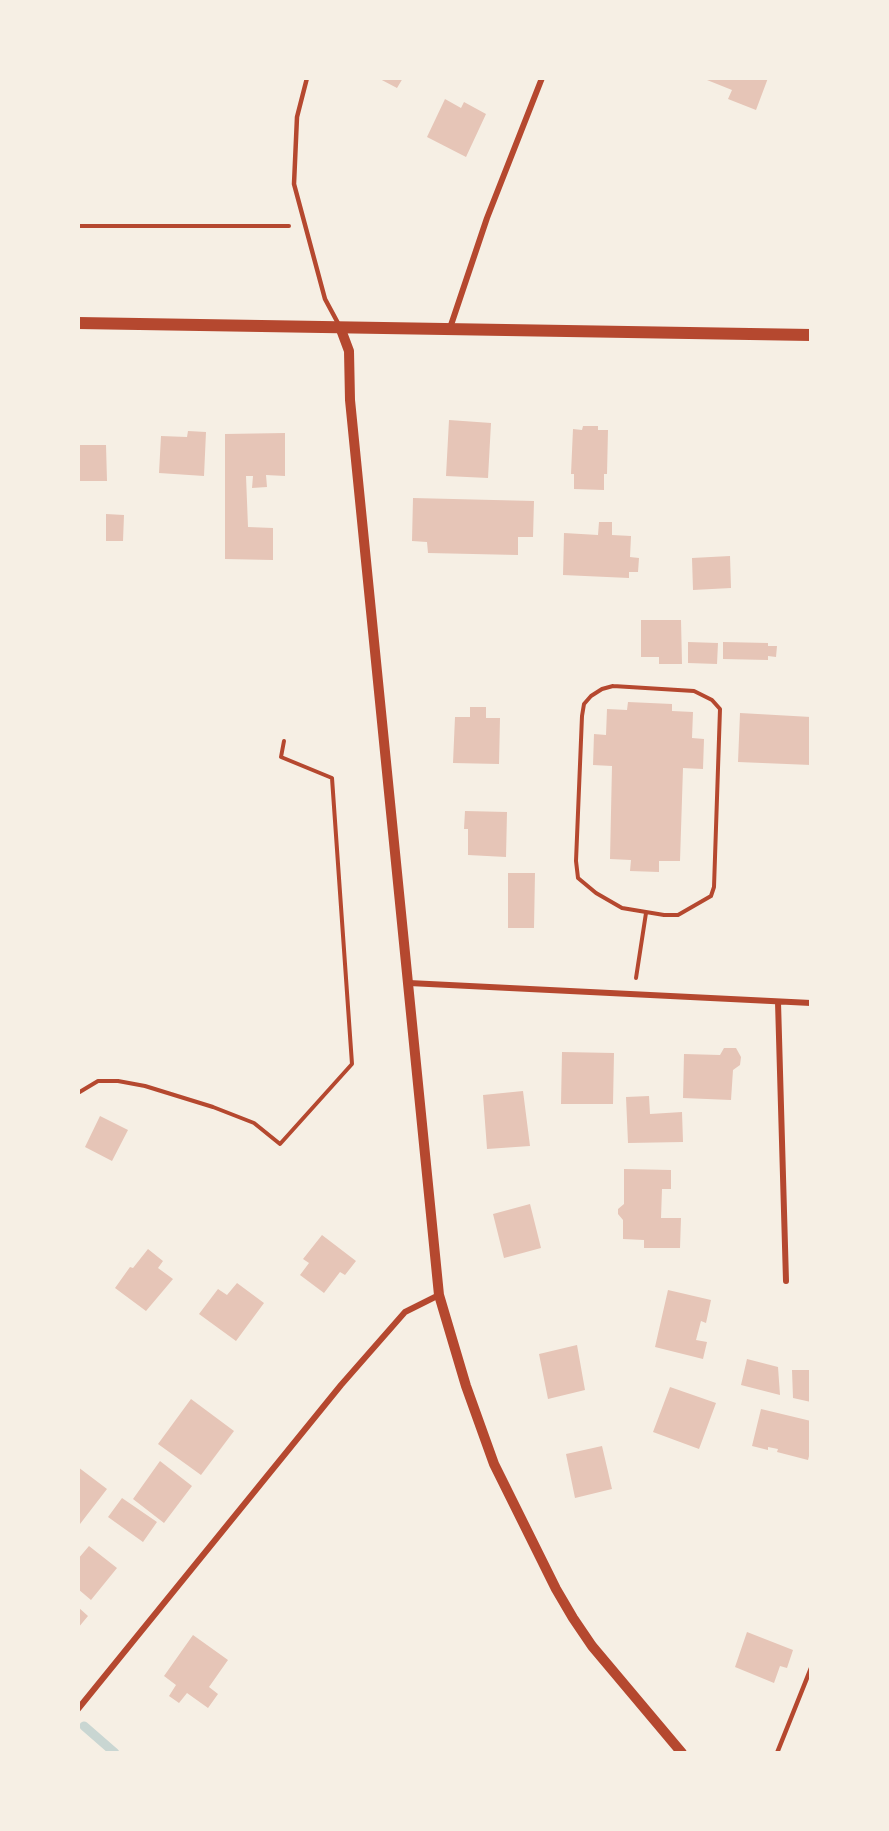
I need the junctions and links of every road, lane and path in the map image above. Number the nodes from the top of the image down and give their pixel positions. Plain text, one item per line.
1 (307, 78) edge
2 (542, 78) edge
3 (78, 226) edge
4 (304, 226) junction
5 (78, 323) edge
6 (340, 327) junction
7 (450, 329) junction
8 (811, 335) edge
9 (284, 741) dead end
10 (646, 913) junction
11 (410, 983) junction
12 (634, 993) junction
13 (778, 1002) junction
14 (811, 1003) edge
15 (78, 1092) edge
16 (786, 1281) dead end
17 (439, 1295) junction
18 (811, 1668) edge
19 (78, 1709) edge
20 (682, 1753) edge
21 (777, 1753) edge

1 - 4 lane
2 - 7 street
3 - 4 path
4 - 6 lane
5 - 6 main road
6 - 7 main road
6 - 11 street
7 - 8 main road
9 - 15 path
10 - 10 path
10 - 12 path
11 - 12 street
11 - 17 street
12 - 13 street
13 - 14 street
13 - 16 street
17 - 19 street
17 - 20 street
18 - 21 lane

